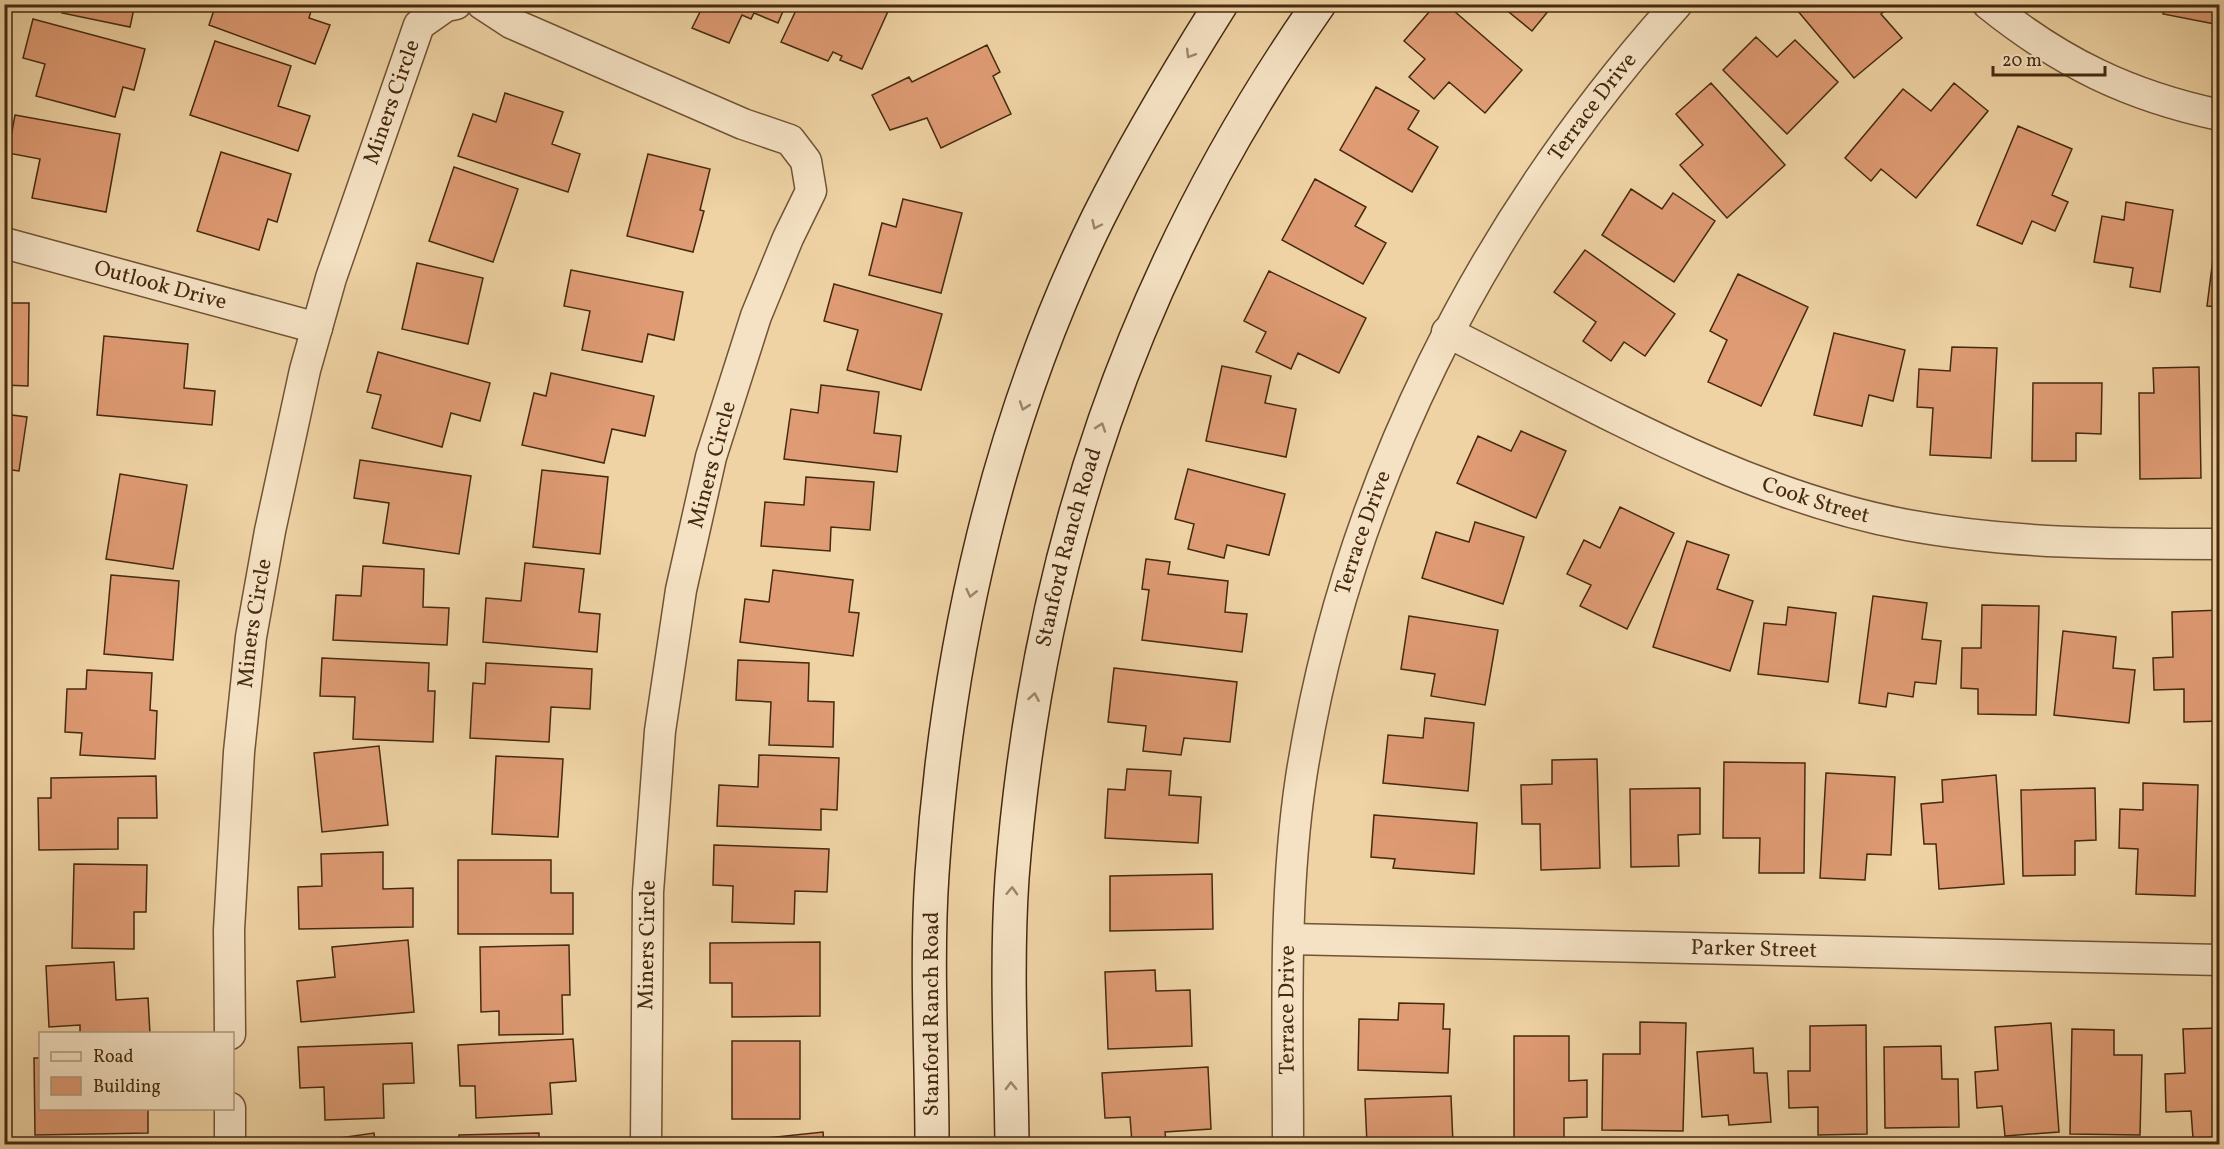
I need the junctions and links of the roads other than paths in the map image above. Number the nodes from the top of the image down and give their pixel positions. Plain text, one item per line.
1 (456, 4) edge
2 (482, 4) edge
3 (1221, 4) edge
4 (1319, 4) edge
5 (1677, 4) edge
6 (1988, 4) edge
7 (2220, 115) edge
8 (4, 243) edge
9 (317, 328) junction
10 (1447, 332) junction
11 (2220, 544) edge
12 (1289, 939) junction
13 (2220, 960) edge
14 (230, 1032) edge
15 (230, 1110) edge
16 (230, 1144) edge
17 (646, 1144) edge
18 (932, 1144) edge
19 (1012, 1144) edge
20 (1288, 1144) edge

1 - 9 street, Miners Circle
2 - 17 street, Miners Circle
3 -> 18 main road, Stanford Ranch Road
19 -> 4 main road, Stanford Ranch Road
5 - 10 street, Terrace Drive
6 - 7 street
8 - 9 street, Outlook Drive
9 - 14 street, Miners Circle
10 - 11 street, Cook Street
10 - 12 street, Terrace Drive
12 - 13 street, Parker Street
12 - 20 street, Terrace Drive
15 - 16 street

